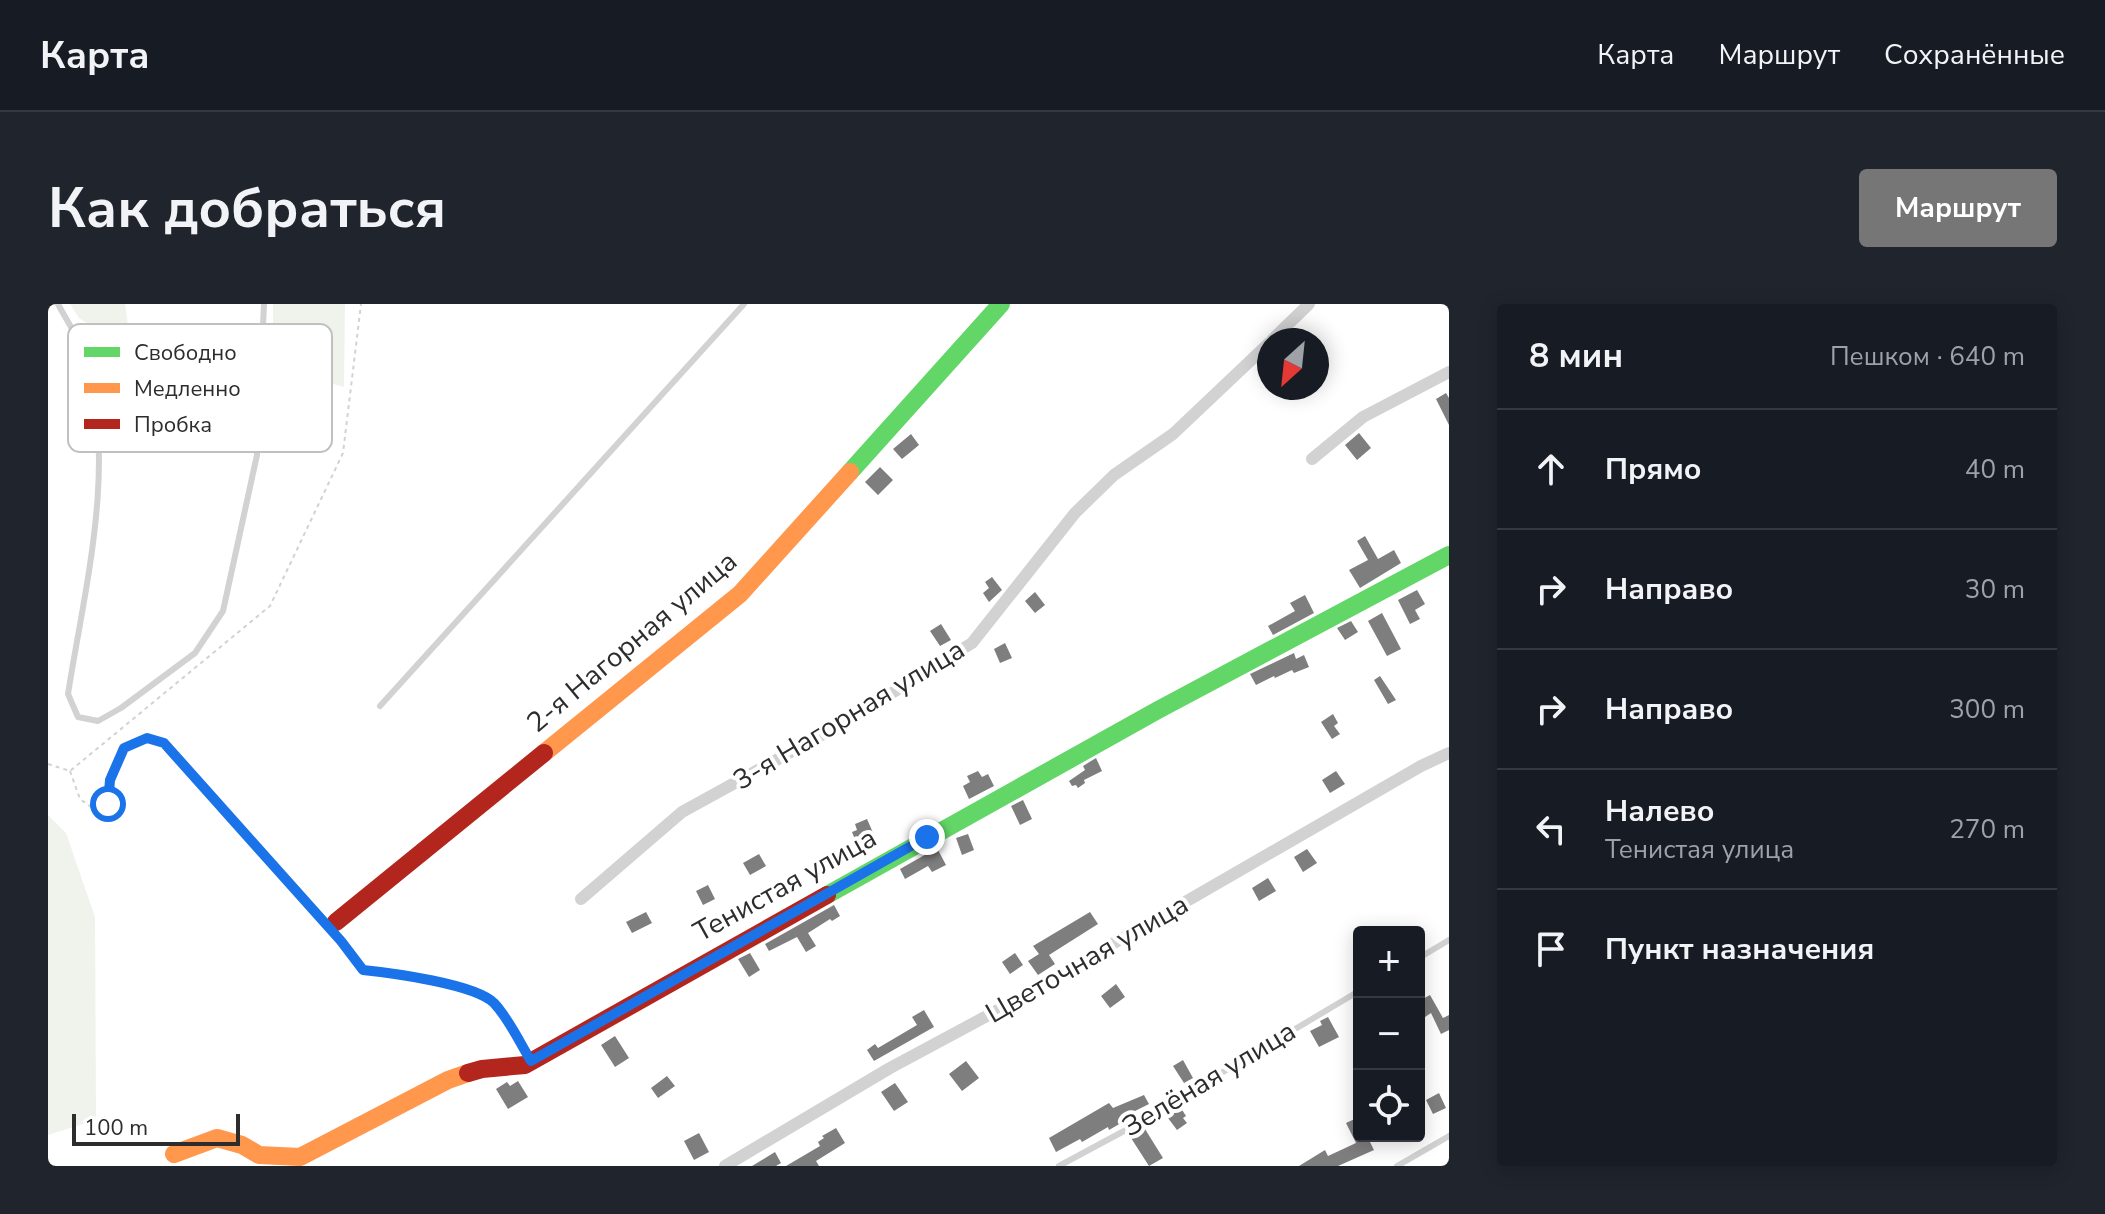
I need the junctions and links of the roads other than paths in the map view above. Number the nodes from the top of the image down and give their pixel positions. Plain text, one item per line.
1 (58, 304) edge
2 (264, 304) edge
3 (744, 304) edge
4 (1001, 304) edge
5 (1309, 304) edge
6 (68, 324) edge
7 (263, 324) edge
8 (1284, 328) edge
9 (1257, 354) edge
10 (1449, 372) edge
11 (97, 452) edge
12 (257, 452) edge
13 (1312, 459) dead end
14 (1449, 555) edge
15 (380, 706) dead end
16 (1449, 753) edge
17 (581, 899) dead end
18 (330, 923) road end
19 (1449, 940) edge
20 (1425, 954) edge
21 (1353, 995) edge
22 (1449, 1136) edge
23 (174, 1154) dead end
24 (725, 1166) edge
25 (1059, 1166) edge
26 (1397, 1166) edge

1 - 6 lane
2 - 7 lane
3 - 15 lane
4 - 18 street, 2-я Нагорная улица
5 - 8 street, 3-я Нагорная улица
9 - 17 street, 3-я Нагорная улица
10 - 13 street
11 - 12 lane
14 - 23 street, Тенистая улица
16 - 24 street, Цветочная улица
19 - 20 lane
21 - 25 lane, Зелёная улица
22 - 26 lane

